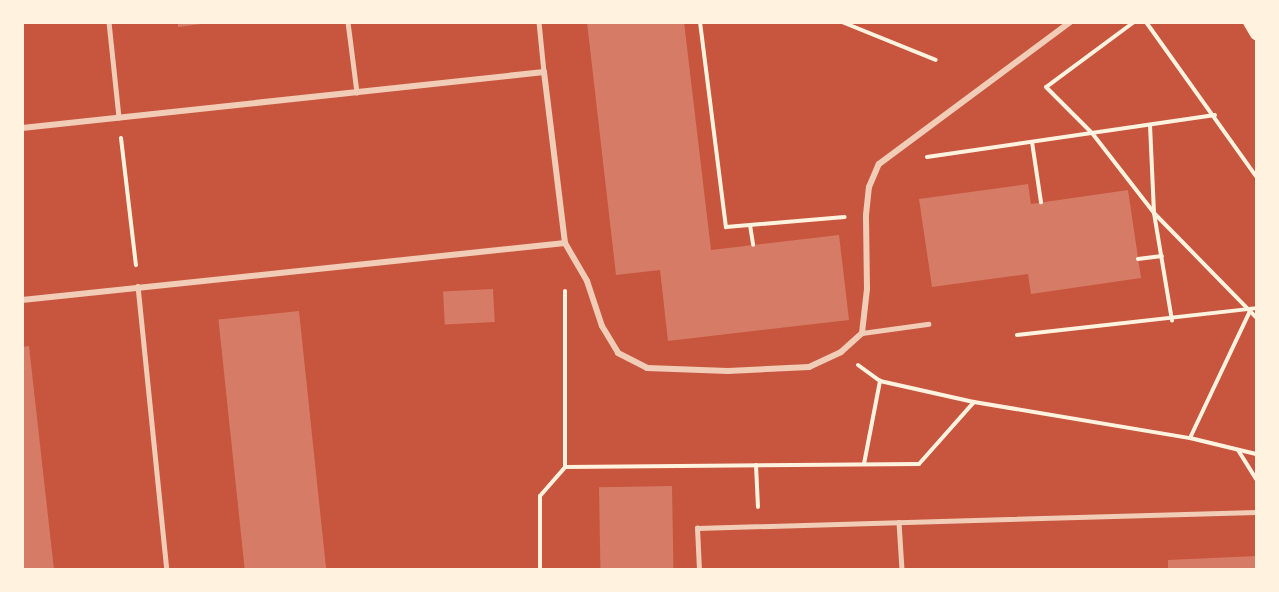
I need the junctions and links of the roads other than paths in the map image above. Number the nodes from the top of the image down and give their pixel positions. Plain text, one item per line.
1 (109, 22) edge
2 (348, 22) edge
3 (539, 22) edge
4 (1070, 22) edge
5 (1249, 22) edge
6 (1257, 34) edge
7 (544, 72) junction
8 (357, 92) junction
9 (119, 117) junction
10 (22, 128) edge
11 (565, 243) junction
12 (138, 286) junction
13 (22, 300) edge
14 (928, 324) dead end
15 (862, 333) junction
16 (1257, 512) edge
17 (899, 522) junction
18 (167, 570) edge
19 (699, 570) edge
20 (902, 570) edge

1 - 9 lane
2 - 8 lane
3 - 7 lane
4 - 15 street
5 - 6 main road
7 - 8 street
7 - 11 street
8 - 9 street
9 - 10 street
11 - 12 street
11 - 15 street
12 - 13 street
12 - 18 lane
14 - 15 lane
16 - 17 lane
17 - 19 lane
17 - 20 lane

